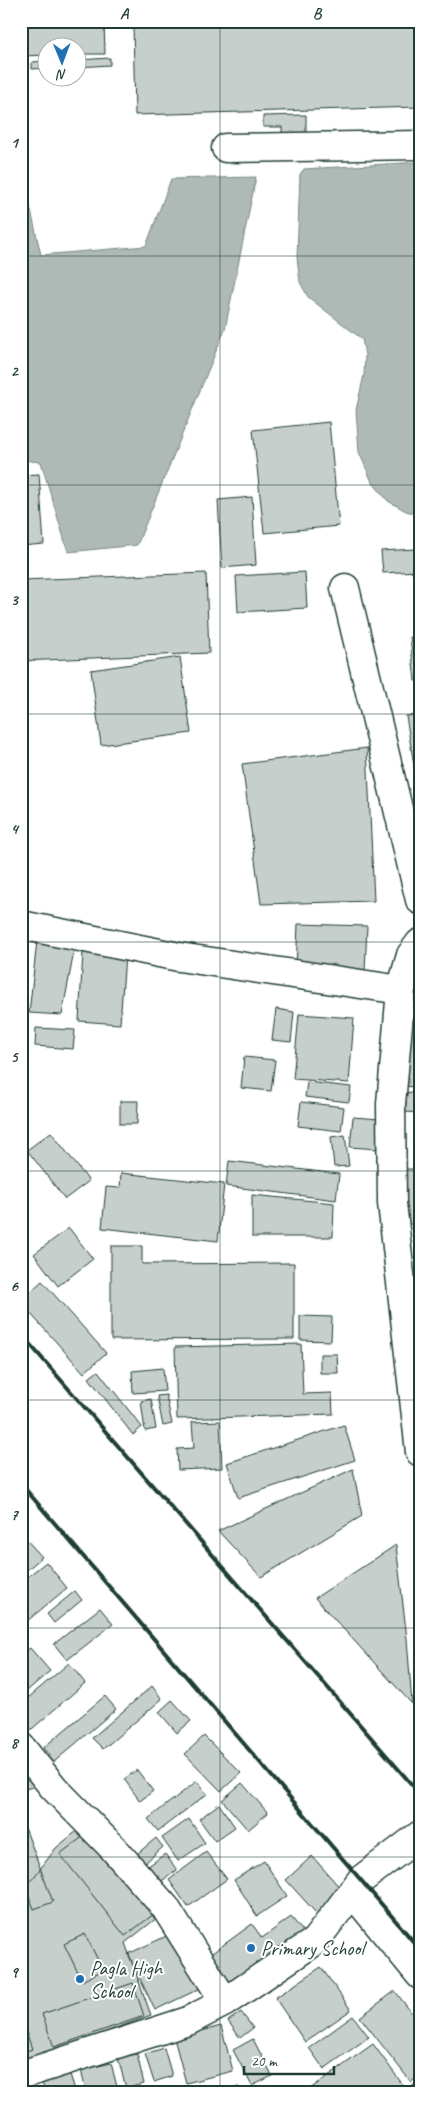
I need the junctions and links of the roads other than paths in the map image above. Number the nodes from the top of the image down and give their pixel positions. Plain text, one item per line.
1 (420, 145) edge
2 (226, 148) dead end
3 (345, 588) dead end
4 (420, 900) edge
5 (21, 925) edge
6 (420, 942) edge
7 (402, 990) junction
8 (420, 1452) edge
9 (21, 1748) edge
10 (420, 1835) edge
11 (352, 1892) junction
12 (420, 1975) edge
13 (225, 2002) junction
14 (21, 2075) edge

1 - 2 street
3 - 4 street
5 - 7 street
6 - 7 street
7 - 8 street
9 - 13 street
10 - 11 street
11 - 12 street
11 - 13 street
13 - 14 street

